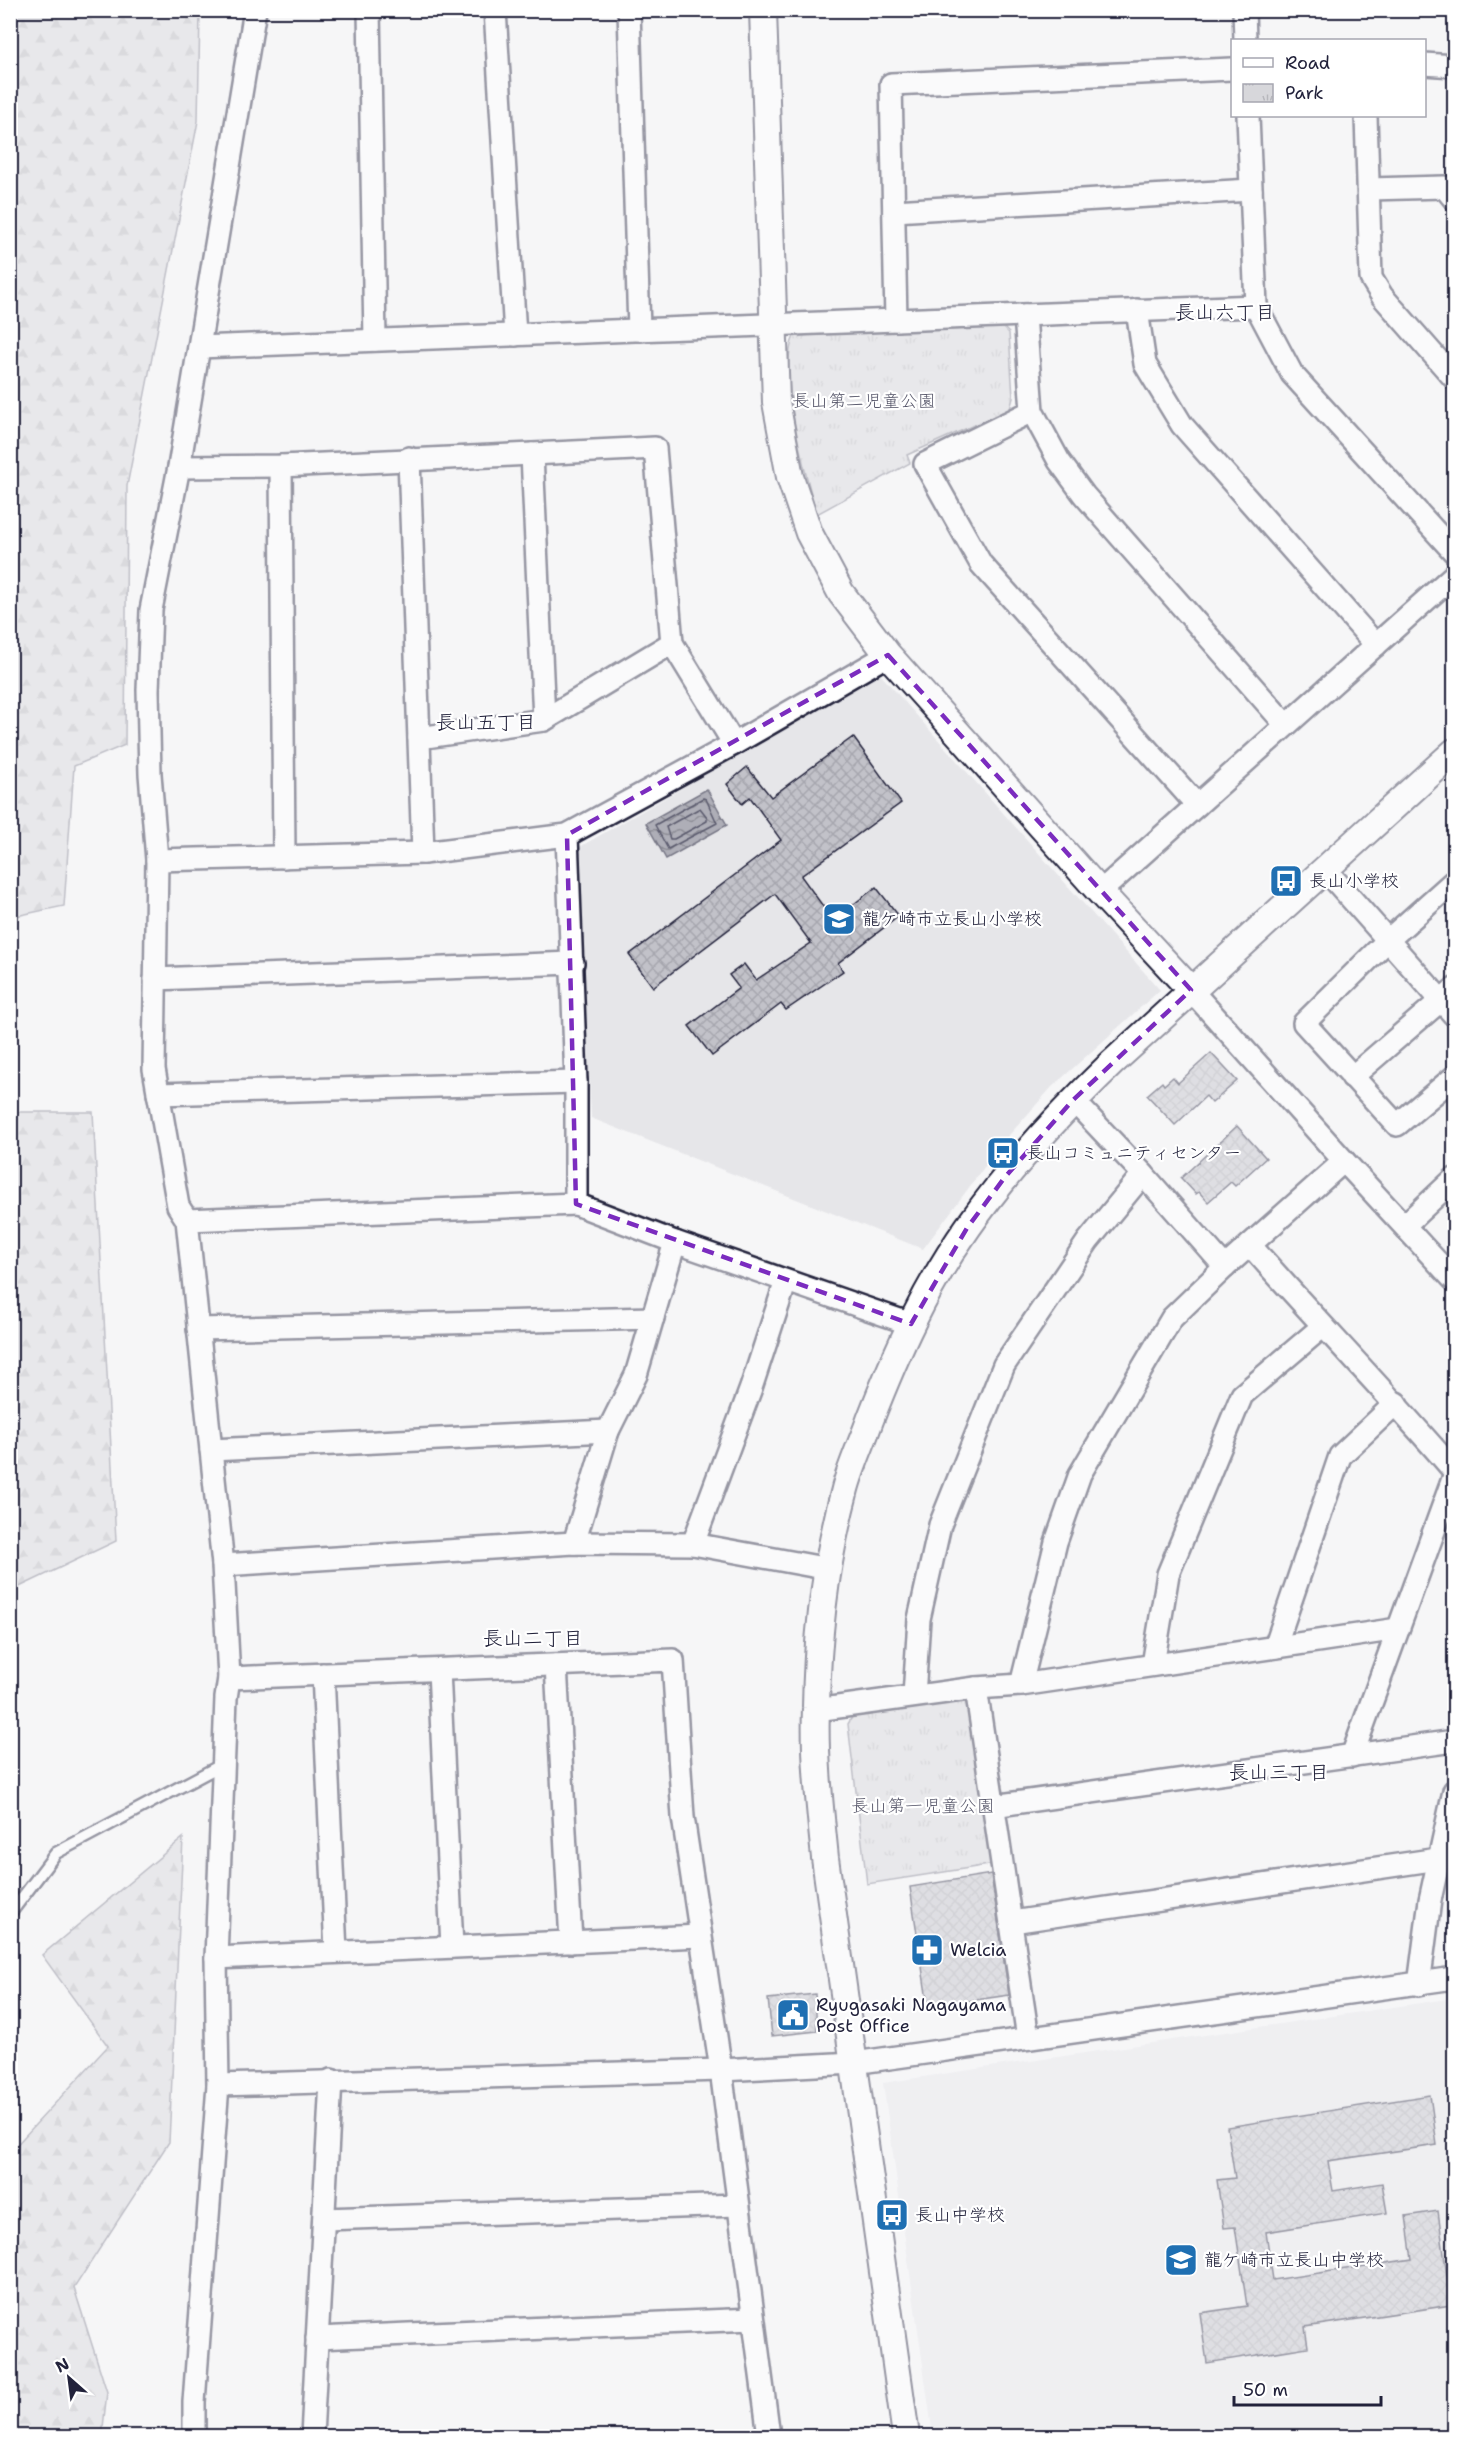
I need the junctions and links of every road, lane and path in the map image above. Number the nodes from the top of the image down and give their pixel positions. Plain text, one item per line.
1 (255, 10) edge
2 (369, 10) edge
3 (495, 10) edge
4 (629, 10) edge
5 (763, 10) edge
6 (1244, 10) edge
7 (1245, 39) edge
8 (1426, 64) edge
9 (1455, 66) edge
10 (1231, 69) edge
11 (1248, 117) edge
12 (1366, 117) edge
13 (1369, 189) junction
14 (1251, 190) junction
15 (1455, 199) edge
16 (894, 211) junction
17 (1256, 306) junction
18 (1137, 310) junction
19 (1025, 315) junction
20 (896, 320) junction
21 (771, 325) junction
22 (639, 330) junction
23 (515, 335) junction
24 (375, 340) junction
25 (199, 347) junction
26 (1455, 378) edge
27 (1032, 411) junction
28 (532, 454) junction
29 (409, 458) junction
30 (281, 465) junction
31 (179, 467) junction
32 (1455, 552) edge
33 (1455, 575) edge
34 (672, 643) junction
35 (1376, 645) junction
36 (888, 655) junction
37 (544, 720) junction
38 (1286, 725) junction
39 (419, 738) junction
40 (734, 744) junction
41 (1455, 752) edge
42 (1197, 805) junction
43 (567, 835) junction
44 (423, 853) junction
45 (284, 858) junction
46 (157, 860) junction
47 (1325, 869) junction
48 (1455, 881) edge
49 (1100, 892) junction
50 (1388, 940) junction
51 (573, 963) junction
52 (155, 979) junction
53 (1191, 990) junction
54 (1450, 1002) edge
55 (1352, 1077) junction
56 (1455, 1077) edge
57 (576, 1082) junction
58 (158, 1094) junction
59 (1073, 1100) junction
60 (1344, 1161) junction
61 (1143, 1174) junction
62 (1455, 1179) edge
63 (576, 1204) junction
64 (187, 1220) junction
65 (1405, 1225) junction
66 (675, 1242) junction
67 (1250, 1245) junction
68 (1225, 1267) junction
69 (1455, 1280) edge
70 (786, 1281) junction
71 (653, 1318) junction
72 (911, 1324) junction
73 (1322, 1327) junction
74 (198, 1329) junction
75 (1396, 1402) junction
76 (608, 1431) junction
77 (211, 1450) junction
78 (1455, 1471) edge
79 (1455, 1476) edge
80 (574, 1543) junction
81 (693, 1544) junction
82 (223, 1565) junction
83 (829, 1569) junction
84 (1398, 1629) junction
85 (1275, 1647) junction
86 (556, 1665) junction
87 (1153, 1665) junction
88 (439, 1670) junction
89 (322, 1674) junction
90 (229, 1678) junction
91 (1021, 1685) junction
92 (976, 1688) junction
93 (914, 1696) junction
94 (816, 1710) junction
95 (1455, 1741) edge
96 (1352, 1756) junction
97 (224, 1764) junction
98 (1455, 1791) edge
99 (993, 1806) junction
100 (1438, 1859) junction
101 (10, 1914) edge
102 (1012, 1922) junction
103 (700, 1936) junction
104 (571, 1942) junction
105 (452, 1947) junction
106 (336, 1953) junction
107 (216, 1958) junction
108 (1455, 1978) edge
109 (1419, 1985) junction
110 (1028, 2038) junction
111 (854, 2063) junction
112 (721, 2070) junction
113 (331, 2080) junction
114 (218, 2085) junction
115 (738, 2205) junction
116 (324, 2219) junction
117 (753, 2319) junction
118 (317, 2338) junction
119 (194, 2436) edge
120 (312, 2436) edge
121 (769, 2436) edge
122 (906, 2436) edge

1 - 25 street
2 - 24 street
3 - 23 street
4 - 22 street
5 - 21 street
6 - 7 street
8 - 9 street
10 - 16 street
11 - 14 street
12 - 13 street
13 - 15 street
13 - 26 street
14 - 16 street
14 - 17 street
16 - 20 street
17 - 18 street
17 - 32 street
18 - 19 street
18 - 35 street
19 - 20 street
19 - 27 street
20 - 21 street
21 - 22 street
21 - 36 street
22 - 23 street
23 - 24 street
24 - 25 street
25 - 31 street
27 - 38 street
27 - 42 street
28 - 29 street
28 - 34 street
28 - 37 street
29 - 30 street
29 - 39 street
30 - 31 street
30 - 45 street
31 - 46 street
33 - 35 street
34 - 37 street
34 - 40 street
35 - 38 street
36 - 40 street
36 - 49 street
37 - 39 street
38 - 42 street
39 - 44 street
40 - 43 street
41 - 47 street
42 - 49 street
43 - 44 street
43 - 51 street
44 - 45 street
45 - 46 street
46 - 52 street
47 - 50 street
47 - 53 street
48 - 50 street
49 - 53 street
50 - 54 street
50 - 55 street
51 - 52 street
51 - 57 street
52 - 58 street
53 - 59 street
53 - 60 street
54 - 55 street
55 - 56 street
57 - 58 street
57 - 63 street
58 - 64 street
59 - 61 street
59 - 72 street
60 - 65 street
60 - 67 street
61 - 68 street
61 - 93 street
62 - 65 street
63 - 64 street
63 - 66 street
64 - 74 street
65 - 69 street
66 - 70 street
66 - 71 street
67 - 68 street
67 - 73 street
68 - 91 street
70 - 72 street
70 - 81 street
71 - 74 street
71 - 76 street
72 - 83 street
73 - 75 street
73 - 87 street
74 - 77 street
75 - 78 street
75 - 85 street
76 - 77 street
76 - 80 street
77 - 82 street
79 - 84 street
80 - 81 street
80 - 82 street
81 - 83 street
82 - 90 street
83 - 94 street
84 - 85 street
84 - 96 street
85 - 87 street
86 - 88 street
86 - 103 street
86 - 104 street
87 - 91 street
88 - 89 street
88 - 105 street
89 - 90 street
89 - 106 street
90 - 97 street
91 - 92 street
92 - 93 street
92 - 99 street
93 - 94 street
94 - 111 street
95 - 96 street
96 - 99 street
97 - 101 lane
97 - 107 street
98 - 100 street
99 - 102 street
100 - 102 street
100 - 109 street
102 - 110 street
103 - 104 street
103 - 112 street
104 - 105 street
105 - 106 street
106 - 107 street
107 - 114 street
108 - 109 street
109 - 110 street
110 - 111 street
111 - 112 street
111 - 122 street
112 - 113 street
112 - 115 street
113 - 114 street
113 - 116 street
114 - 119 street
115 - 116 street
115 - 117 street
116 - 118 street
117 - 118 street
117 - 121 street
118 - 120 street

